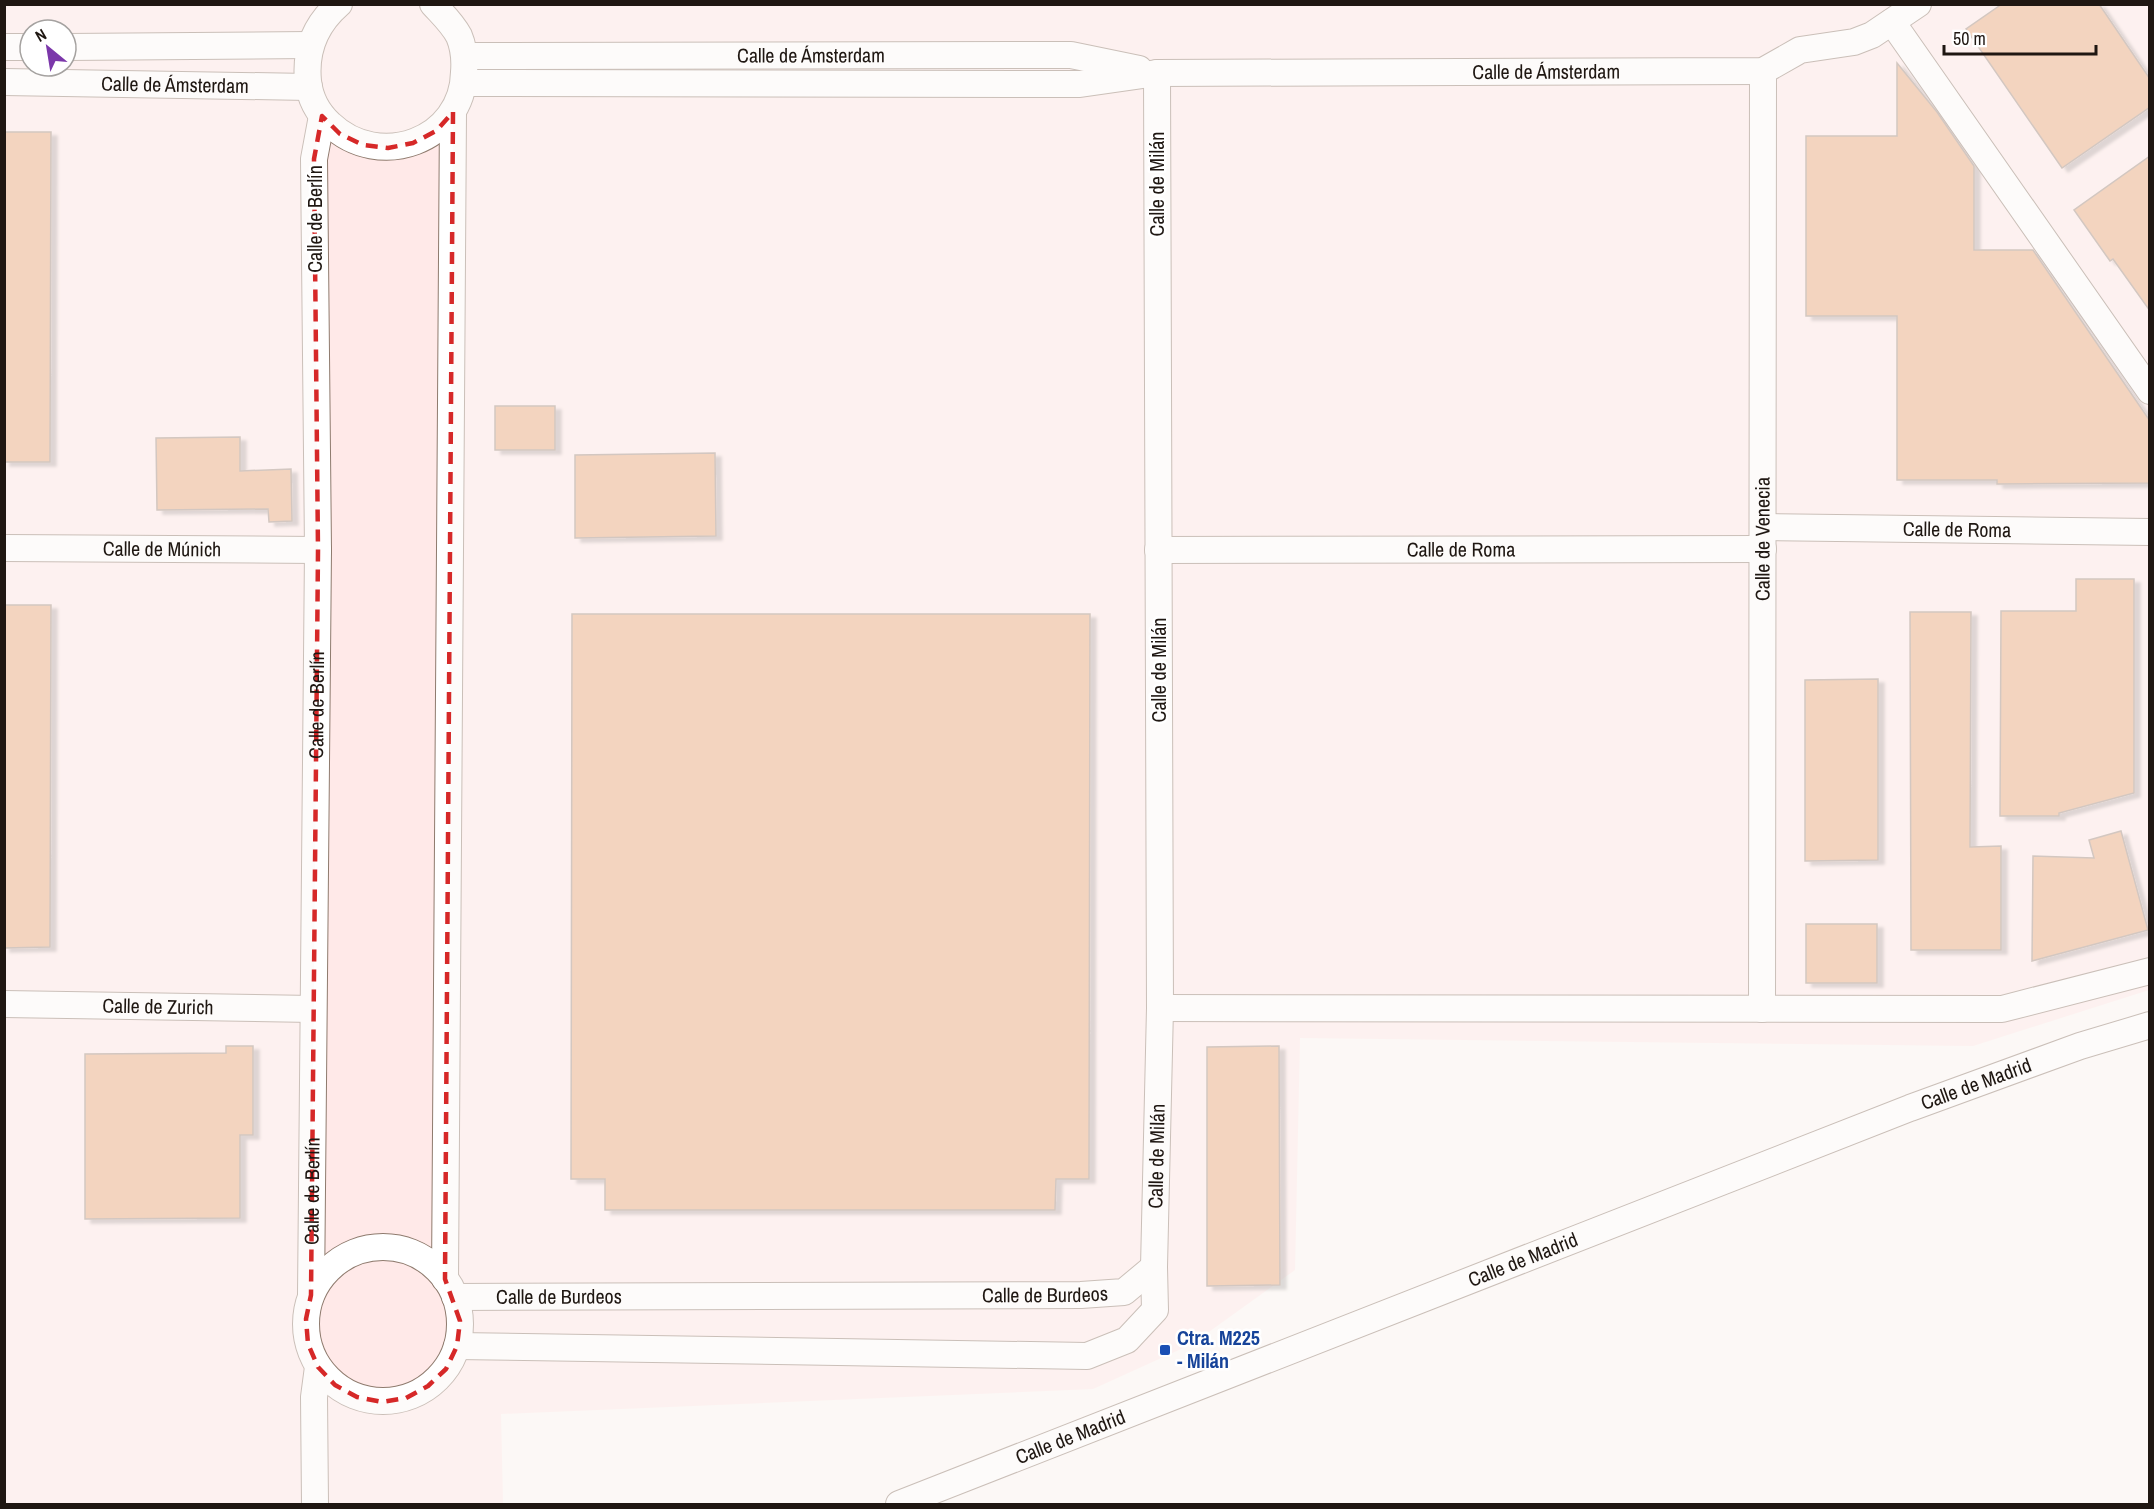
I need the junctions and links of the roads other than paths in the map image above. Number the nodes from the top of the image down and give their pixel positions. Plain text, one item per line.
1 (339, 4) edge
2 (433, 4) edge
3 (1918, 4) edge
4 (452, 14) edge
5 (1892, 22) junction
6 (316, 24) edge
7 (78, 46) edge
8 (465, 56) junction
9 (1763, 71) junction
10 (1157, 73) junction
11 (4, 82) edge
12 (464, 83) junction
13 (309, 87) junction
14 (453, 112) junction
15 (322, 117) junction
16 (2150, 390) edge
17 (2150, 532) edge
18 (1763, 538) junction
19 (4, 548) edge
20 (318, 550) junction
21 (1158, 550) junction
22 (2150, 971) edge
23 (4, 1004) edge
24 (1160, 1008) junction
25 (314, 1009) junction
26 (1762, 1009) junction
27 (2150, 1024) edge
28 (1154, 1267) junction
29 (450, 1288) junction
30 (312, 1295) junction
31 (457, 1346) junction
32 (318, 1366) junction
33 (315, 1504) edge
34 (899, 1504) edge

1 - 6 street
2 - 4 street
3 - 5 street
4 - 8 street
5 - 9 street
5 - 16 street
6 - 7 street, Calle de Ámsterdam
6 - 13 street
8 - 10 street, Calle de Ámsterdam
8 - 12 street
9 - 10 street, Calle de Ámsterdam
9 - 18 street, Calle de Venecia
10 - 12 street, Calle de Ámsterdam
10 - 21 street, Calle de Milán
11 - 13 street, Calle de Ámsterdam
12 - 14 street
13 - 15 street
14 - 15 street
14 - 29 street
15 - 20 street, Calle de Berlín
17 - 18 street, Calle de Roma
18 - 21 street, Calle de Roma
18 - 26 street, Calle de Venecia
19 - 20 street, Calle de Múnich
20 - 25 street, Calle de Berlín
21 - 24 street, Calle de Milán
22 - 26 street
23 - 25 street, Calle de Zurich
24 - 26 street
24 - 28 street, Calle de Milán
25 - 30 street, Calle de Berlín
27 - 34 street, Calle de Madrid
28 - 29 street, Calle de Burdeos
28 - 31 street
29 - 30 street
29 - 31 street
30 - 32 street
31 - 32 street
32 - 33 street

